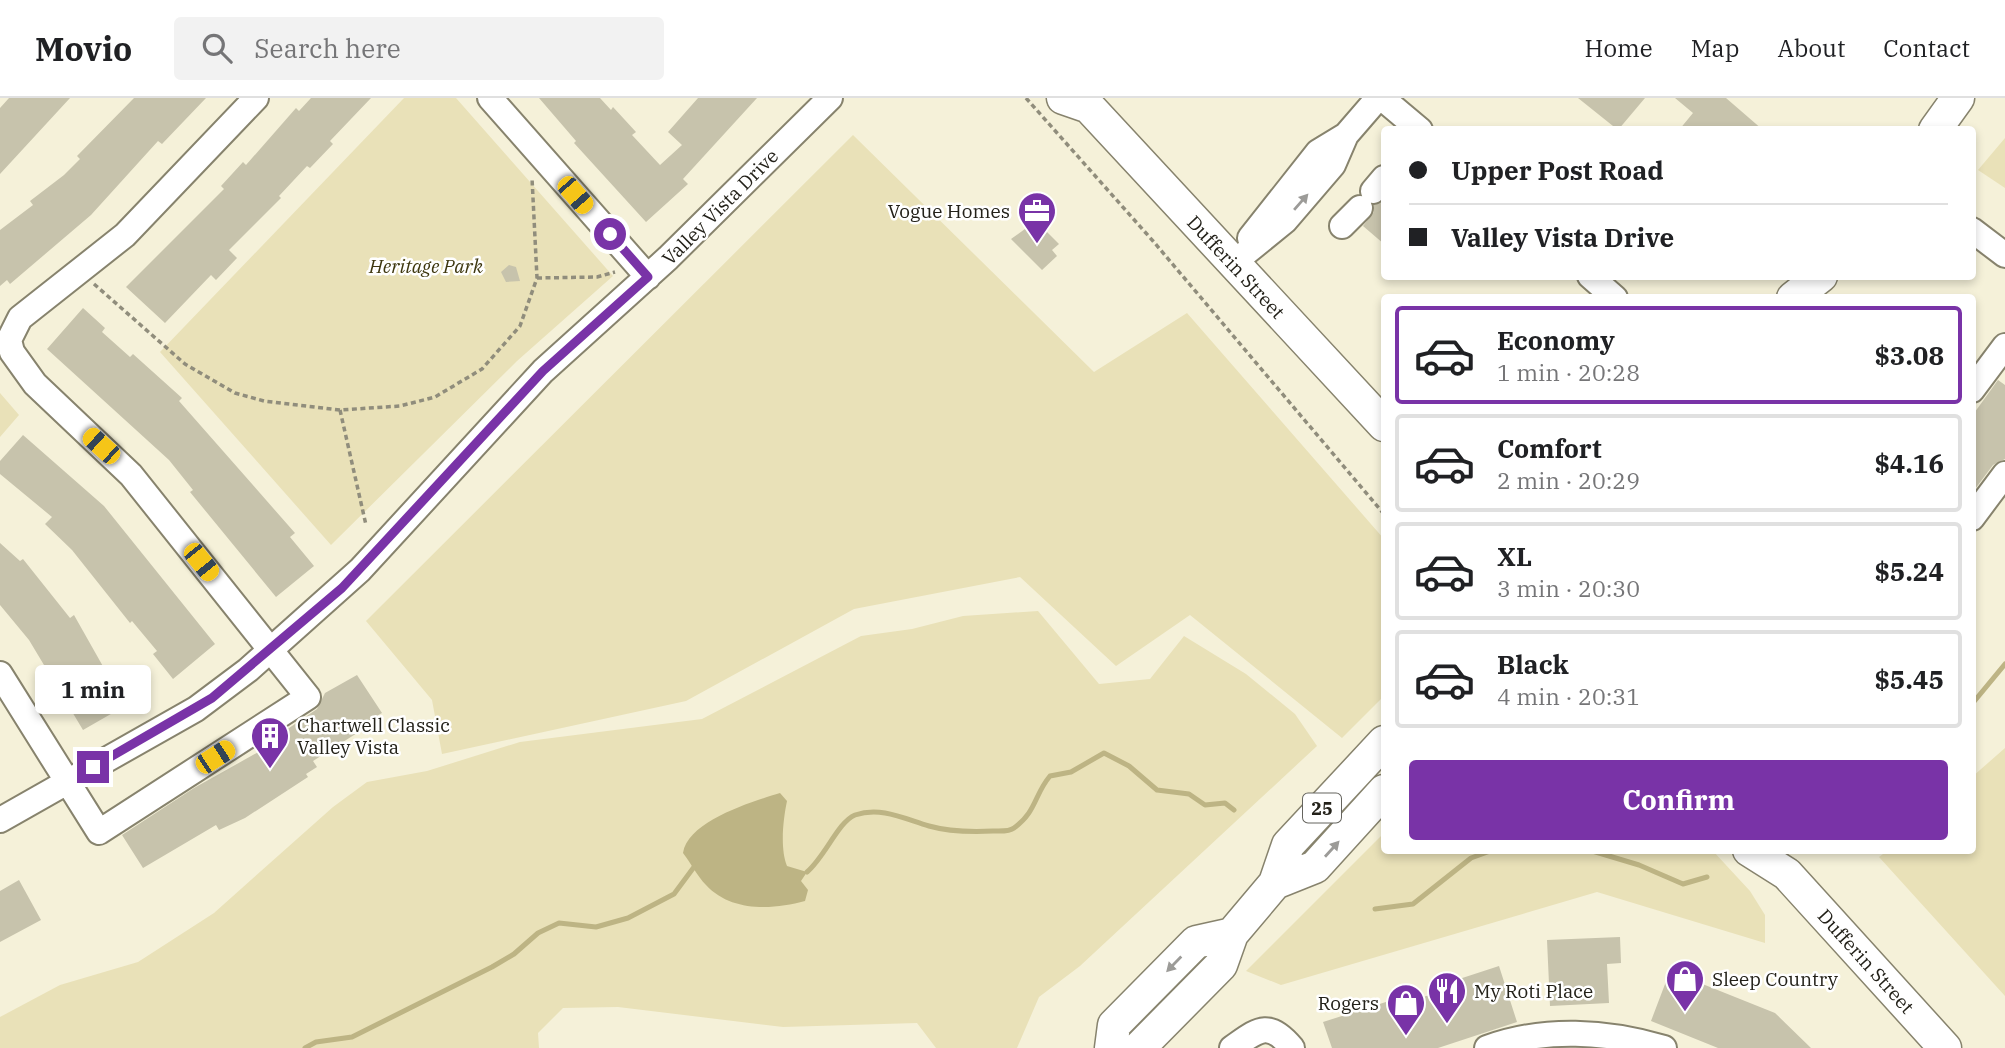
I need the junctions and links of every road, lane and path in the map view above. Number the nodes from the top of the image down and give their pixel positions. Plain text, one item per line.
1 (256, 98) edge
2 (490, 98) edge
3 (830, 98) edge
4 (1026, 98) edge
5 (1380, 98) edge
6 (1958, 98) edge
7 (1079, 101) edge
8 (1415, 126) edge
9 (1938, 126) edge
10 (531, 178) dead end
11 (1372, 192) edge
12 (1342, 226) dead end
13 (1976, 233) edge
14 (2005, 255) edge
15 (1232, 264) junction
16 (615, 272) dead end
17 (648, 277) junction
18 (537, 278) junction
19 (1595, 280) edge
20 (1818, 280) edge
21 (90, 281) dead end
22 (1610, 294) edge
23 (1798, 294) edge
24 (2005, 346) edge
25 (1976, 385) edge
26 (340, 410) junction
27 (1381, 422) edge
28 (2005, 474) edge
29 (1381, 510) edge
30 (1976, 513) edge
31 (366, 525) dead end
32 (270, 649) junction
33 (0, 674) edge
34 (1381, 745) edge
35 (68, 781) junction
36 (1381, 794) edge
37 (0, 820) edge
38 (1760, 854) edge
39 (1782, 862) edge
40 (1275, 884) junction
41 (1232, 934) junction
42 (1173, 1014) junction
43 (1111, 1048) edge
44 (1139, 1048) edge
45 (1166, 1048) edge
46 (1232, 1048) edge
47 (1292, 1048) edge
48 (1486, 1048) edge
49 (1664, 1048) edge
50 (1945, 1048) edge

1 - 32 street
2 - 17 street
3 - 17 street, Valley Vista Drive
4 - 29 path
5 - 8 street
5 - 15 street
6 - 9 main road
7 - 15 main road, Dufferin Street
10 - 18 path
11 - 12 street
13 - 14 street
15 - 27 main road, Dufferin Street
16 - 18 path
17 - 32 street, Valley Vista Drive
18 - 26 path
19 - 22 street
20 - 23 main road
21 - 26 path
24 - 25 street
26 - 31 path
28 - 30 street
32 - 35 street, Valley Vista Drive
32 - 35 street
33 - 35 street
34 - 40 main road, 25
35 - 37 street, Valley Vista Drive
40 -> 36 main road, 25
38 - 39 main road, Dufferin Street
39 - 50 main road, Dufferin Street
40 - 41 main road, 25
41 - 42 main road, 25
41 -> 43 main road
42 - 44 main road, 25
42 - 45 street
46 - 47 street
48 - 49 street

